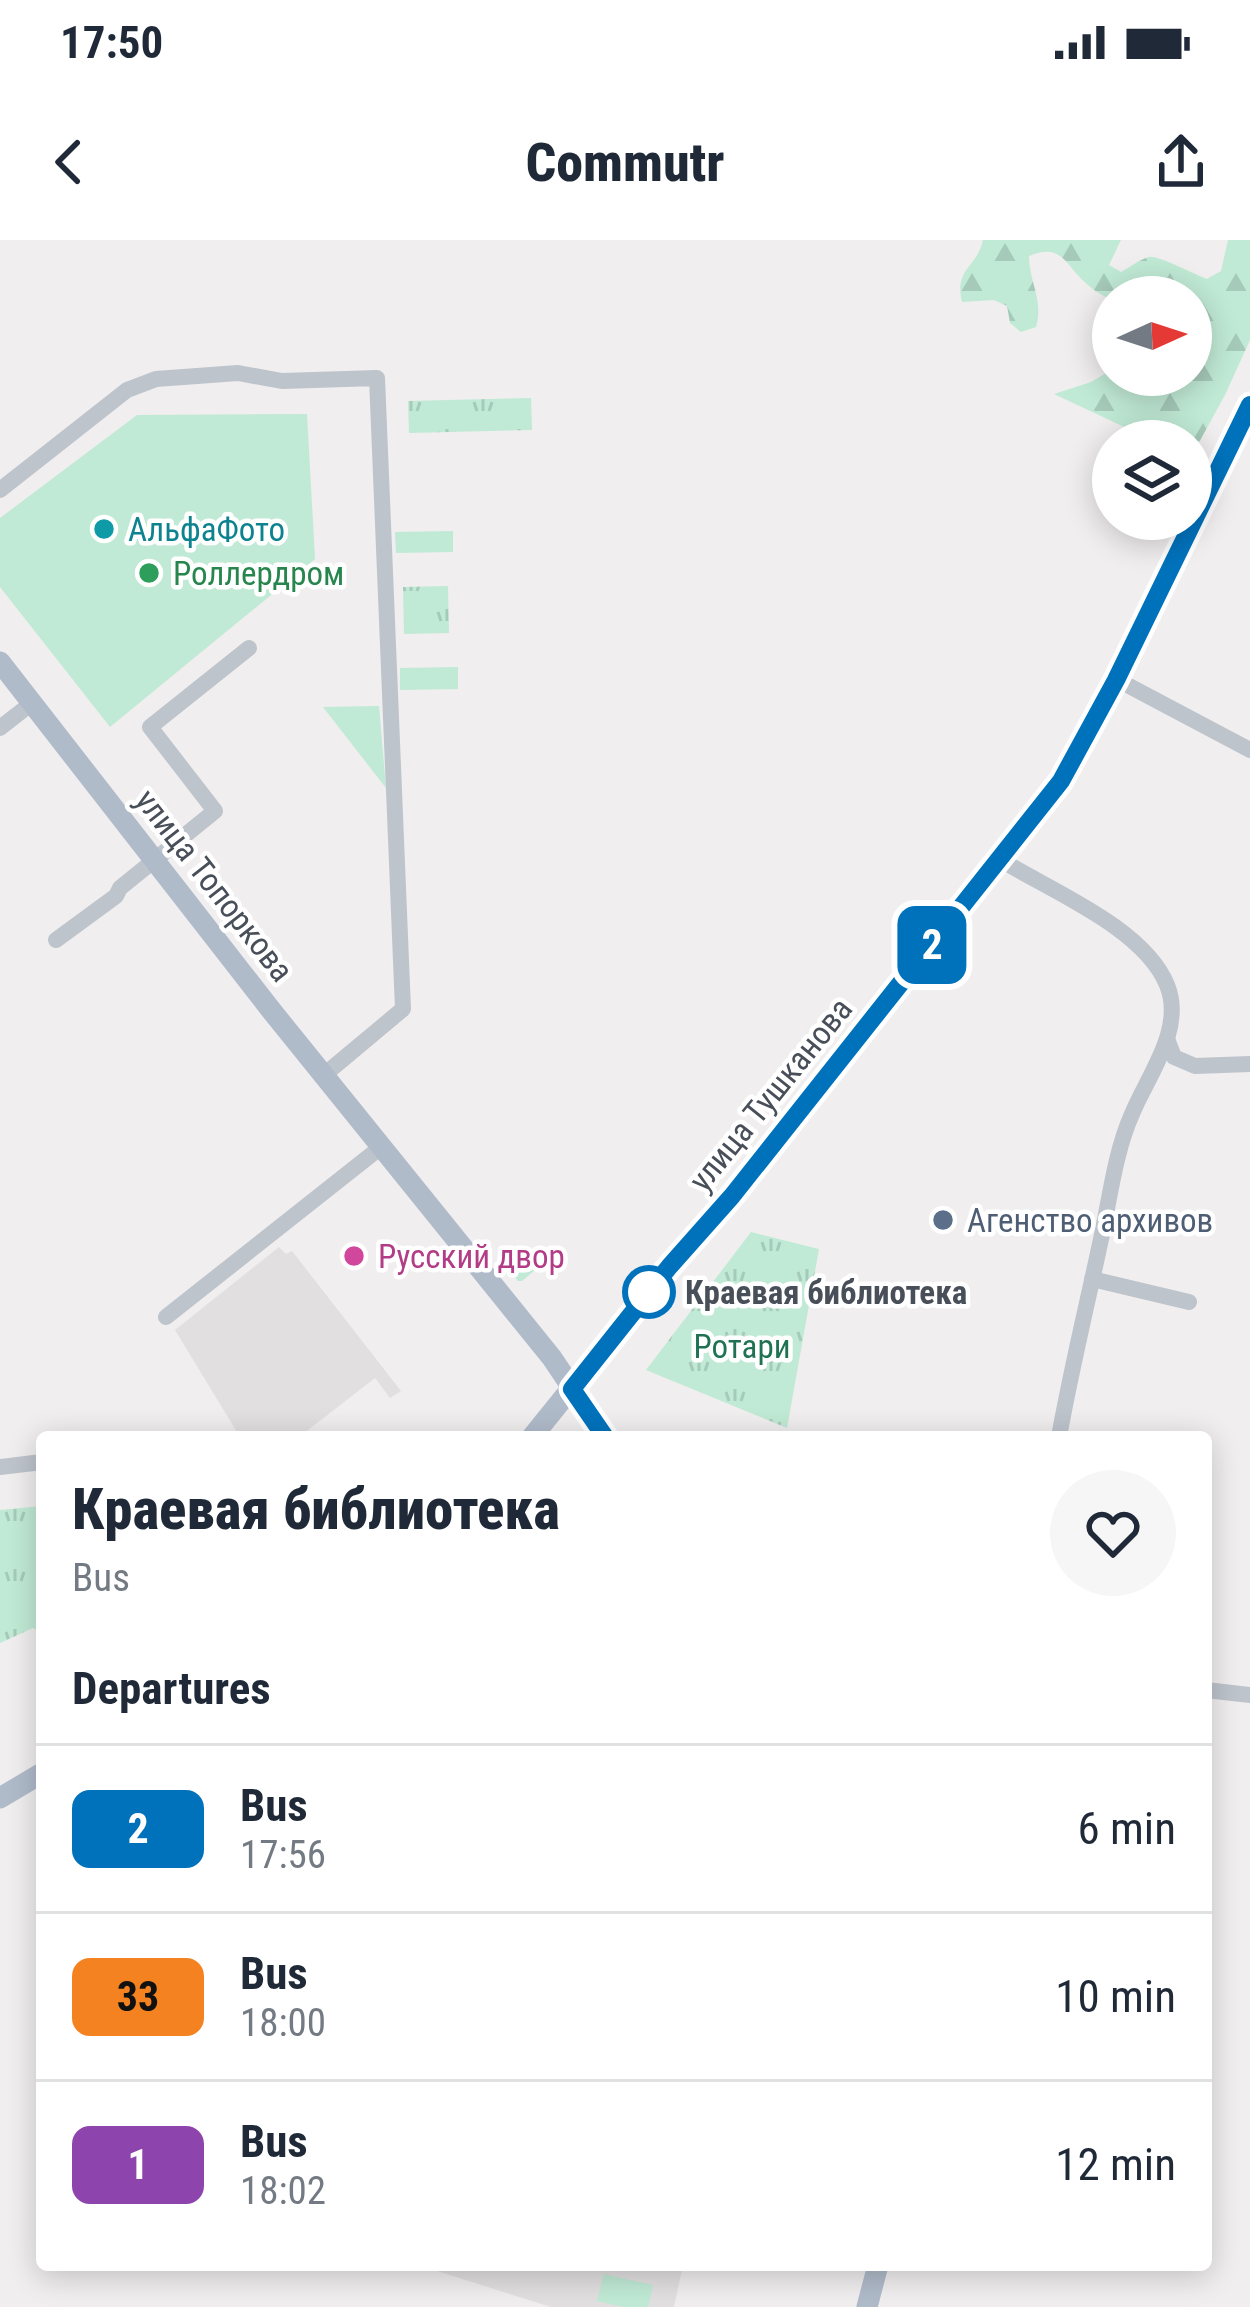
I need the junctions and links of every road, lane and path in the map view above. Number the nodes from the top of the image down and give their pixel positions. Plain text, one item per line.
1 (1250, 405) edge
2 (0, 490) edge
3 (249, 648) dead end
4 (0, 662) edge
5 (1116, 680) junction
6 (32, 703) junction
7 (0, 728) edge
8 (1250, 750) edge
9 (154, 859) junction
10 (1000, 860) junction
11 (56, 940) dead end
12 (1167, 1039) junction
13 (1250, 1064) edge
14 (324, 1075) junction
15 (381, 1147) junction
16 (1091, 1279) junction
17 (1189, 1302) dead end
18 (166, 1317) dead end
19 (572, 1389) junction
20 (537, 1431) edge
21 (601, 1431) edge
22 (1060, 1431) edge
23 (36, 1463) edge
24 (0, 1467) edge
25 (1212, 1691) edge
26 (1250, 1695) edge
27 (876, 2271) edge
28 (867, 2307) edge

1 - 5 main road, улица Тушканова
2 - 14 street
3 - 9 street
4 - 6 main road, улица Топоркова
5 - 8 street
5 - 10 main road, улица Тушканова
6 - 7 street
6 - 9 main road, улица Топоркова
9 - 11 street
9 - 14 main road, улица Топоркова
10 - 12 street
10 - 19 main road, улица Тушканова
12 - 13 street
12 - 16 street
14 - 15 main road, улица Топоркова
15 - 18 street
15 - 19 main road, улица Топоркова
16 - 17 street
16 - 22 street
19 - 20 main road, улица Тушканова
19 - 21 main road, улица Топоркова
23 - 24 street
25 - 26 street
27 - 28 main road

